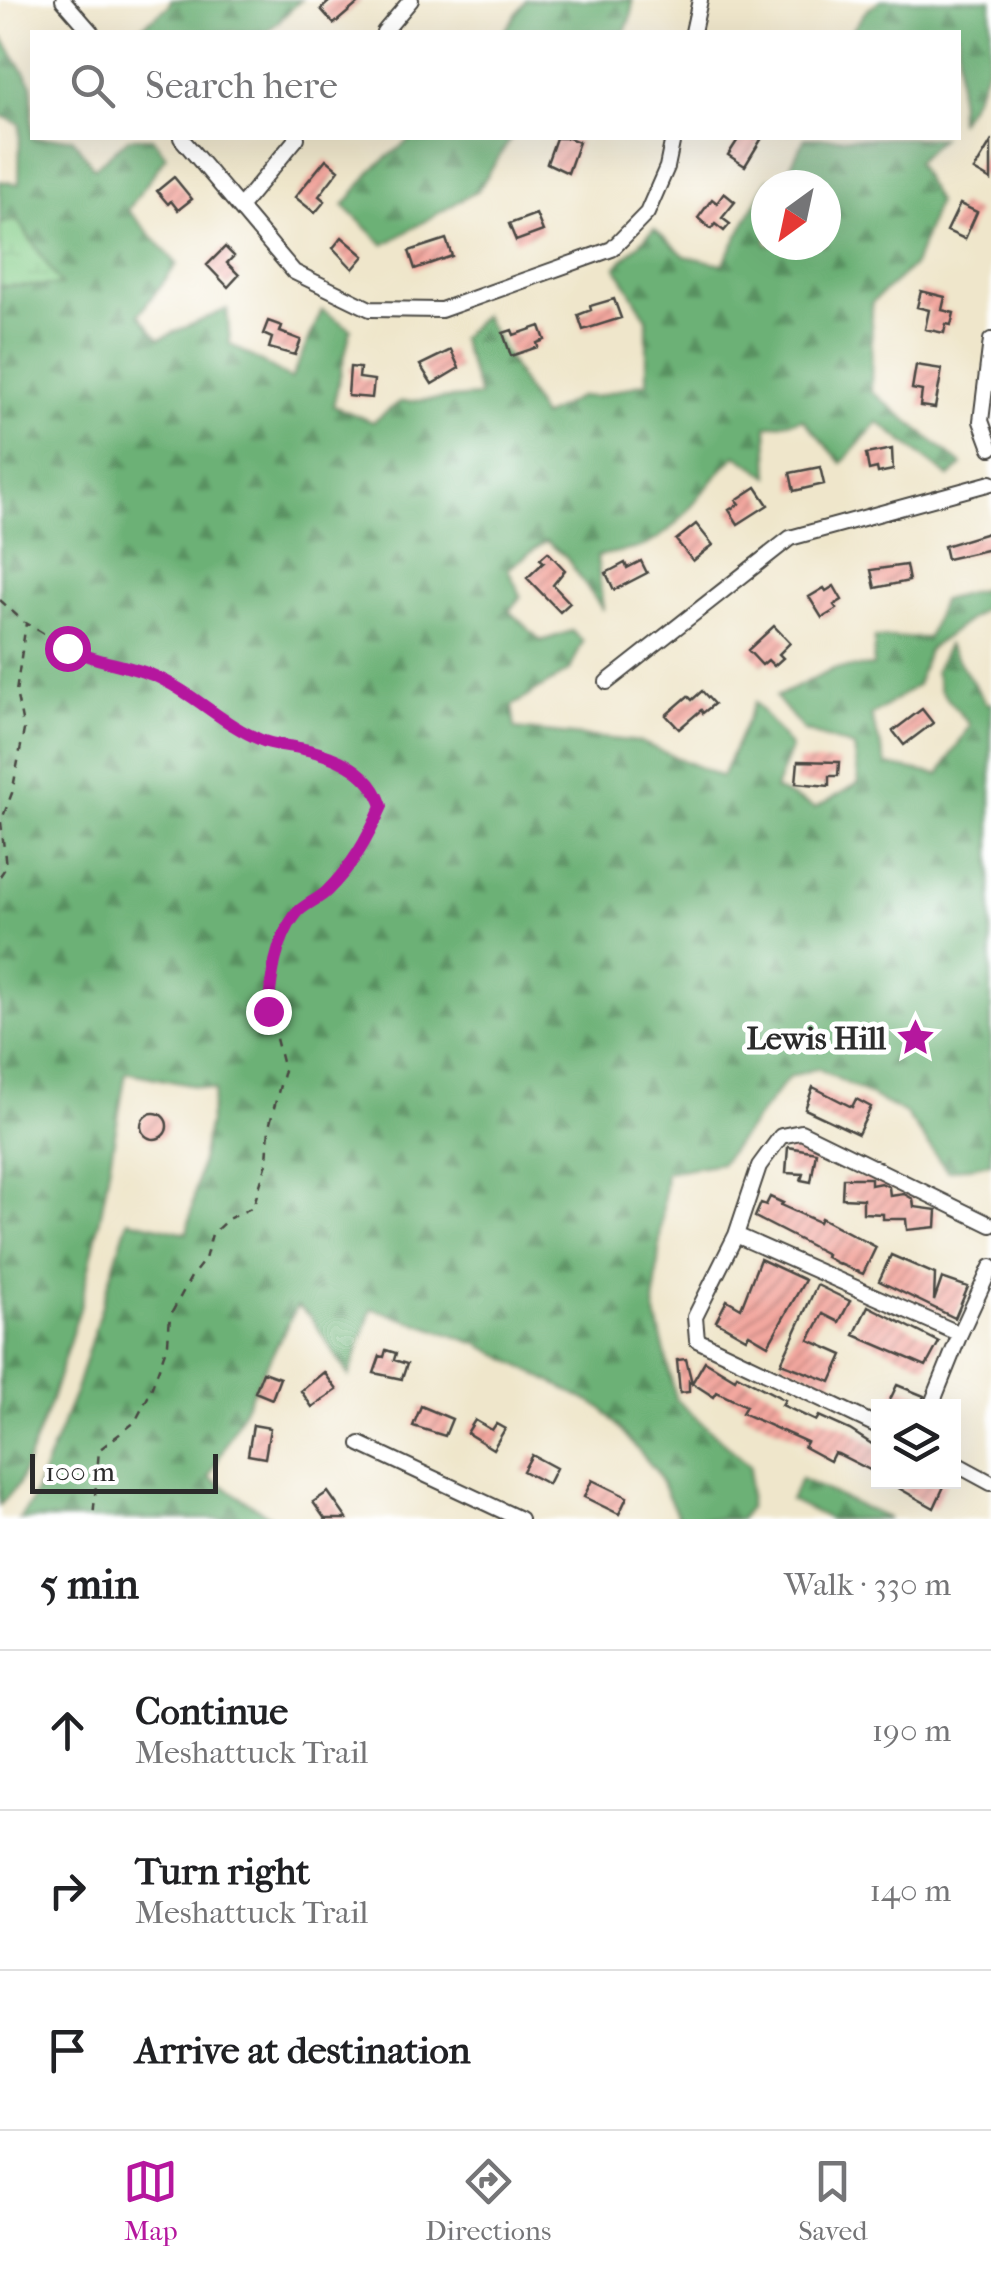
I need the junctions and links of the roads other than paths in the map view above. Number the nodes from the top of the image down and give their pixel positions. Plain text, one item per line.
1 (63, 0) edge
2 (411, 0) edge
3 (700, 0) edge
4 (89, 30) edge
5 (386, 30) edge
6 (693, 30) edge
7 (183, 140) edge
8 (295, 140) edge
9 (673, 140) edge
10 (240, 206) junction
11 (991, 340) edge
12 (991, 448) edge
13 (991, 483) edge
14 (607, 682) dead end
15 (991, 1225) edge
16 (736, 1236) junction
17 (991, 1267) edge
18 (960, 1334) junction
19 (934, 1399) edge
20 (871, 1423) edge
21 (360, 1444) dead end
22 (961, 1467) edge
23 (991, 1483) edge
24 (520, 1519) edge

1 - 4 street
2 - 5 street
3 - 6 street
7 - 10 street
8 - 10 street
9 - 10 street
11 - 12 street
13 - 14 street
15 - 16 street
16 - 18 street
16 - 20 street
17 - 18 street
18 - 19 street
21 - 24 street
22 - 23 street

